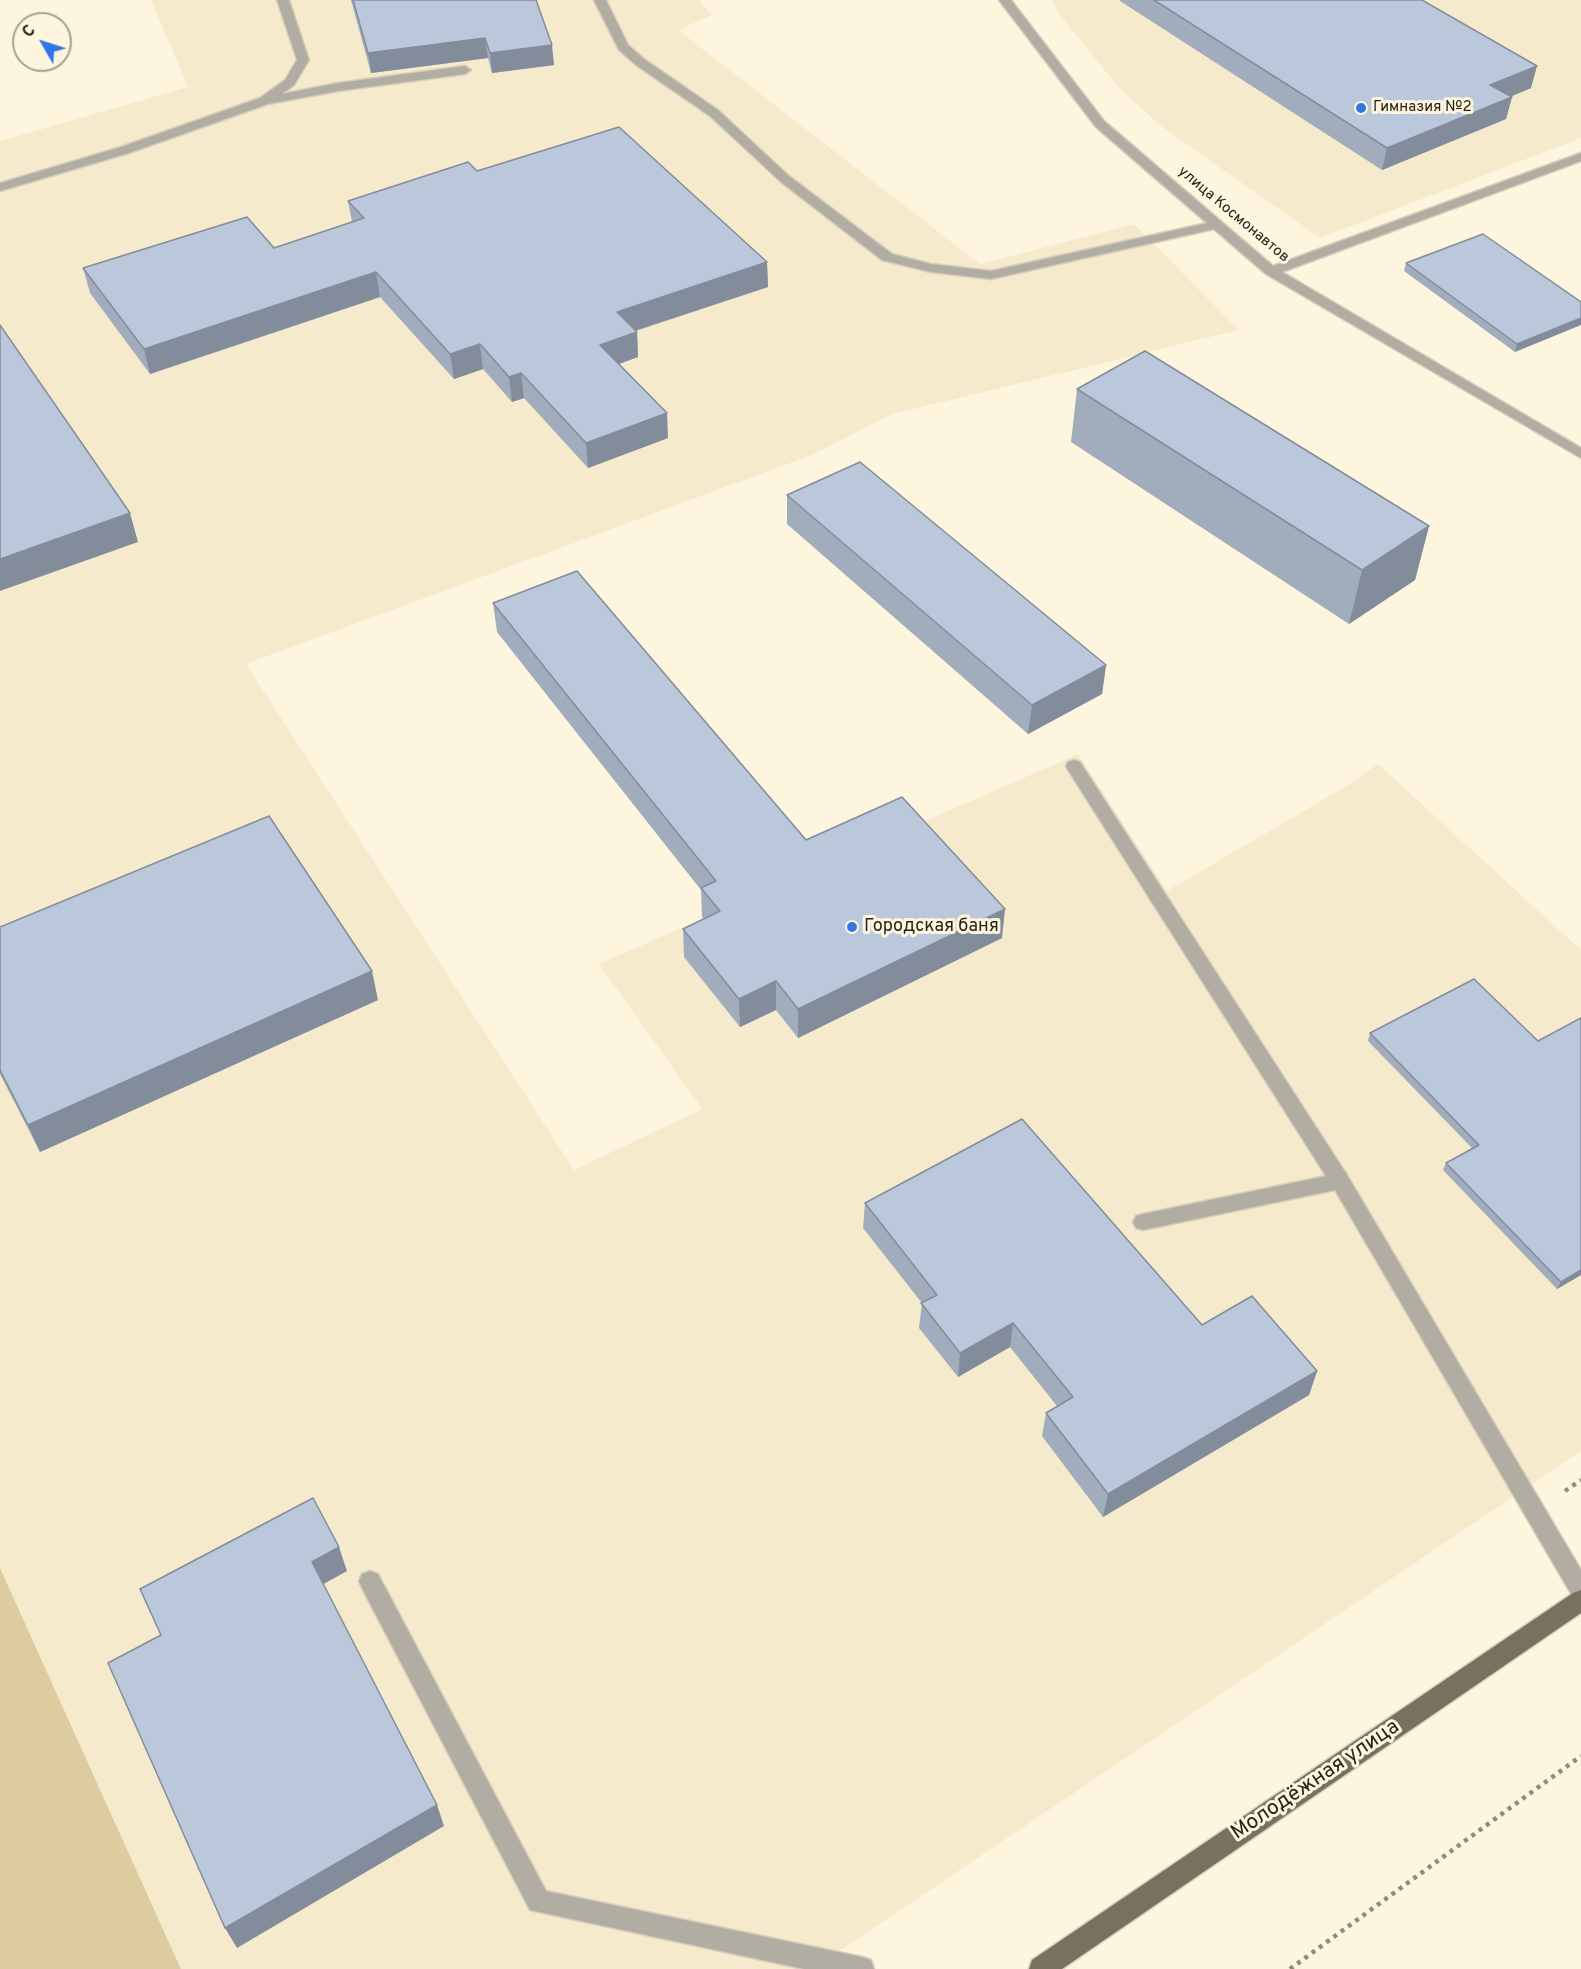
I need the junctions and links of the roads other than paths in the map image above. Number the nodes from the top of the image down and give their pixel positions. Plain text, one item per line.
1 (283, 0) edge
2 (600, 0) edge
3 (1005, 0) edge
4 (465, 70) edge
5 (264, 101) junction
6 (1581, 157) edge
7 (0, 187) edge
8 (1218, 224) junction
9 (1271, 271) junction
10 (1581, 454) edge
11 (1074, 766) dead end
12 (1340, 1181) junction
13 (1143, 1222) dead end
14 (370, 1581) dead end
15 (1581, 1590) edge
16 (1581, 1600) edge
17 (1049, 1967) edge
18 (862, 1969) edge

1 - 5 street
2 - 8 street
3 - 8 street, улица Космонавтов
4 - 5 street
5 - 7 street
6 - 9 street
8 - 9 street, улица Космонавтов
9 - 10 street, улица Космонавтов
11 - 12 street
12 - 13 street
12 - 15 street
14 - 18 street
16 - 17 main road, Молодёжная улица

